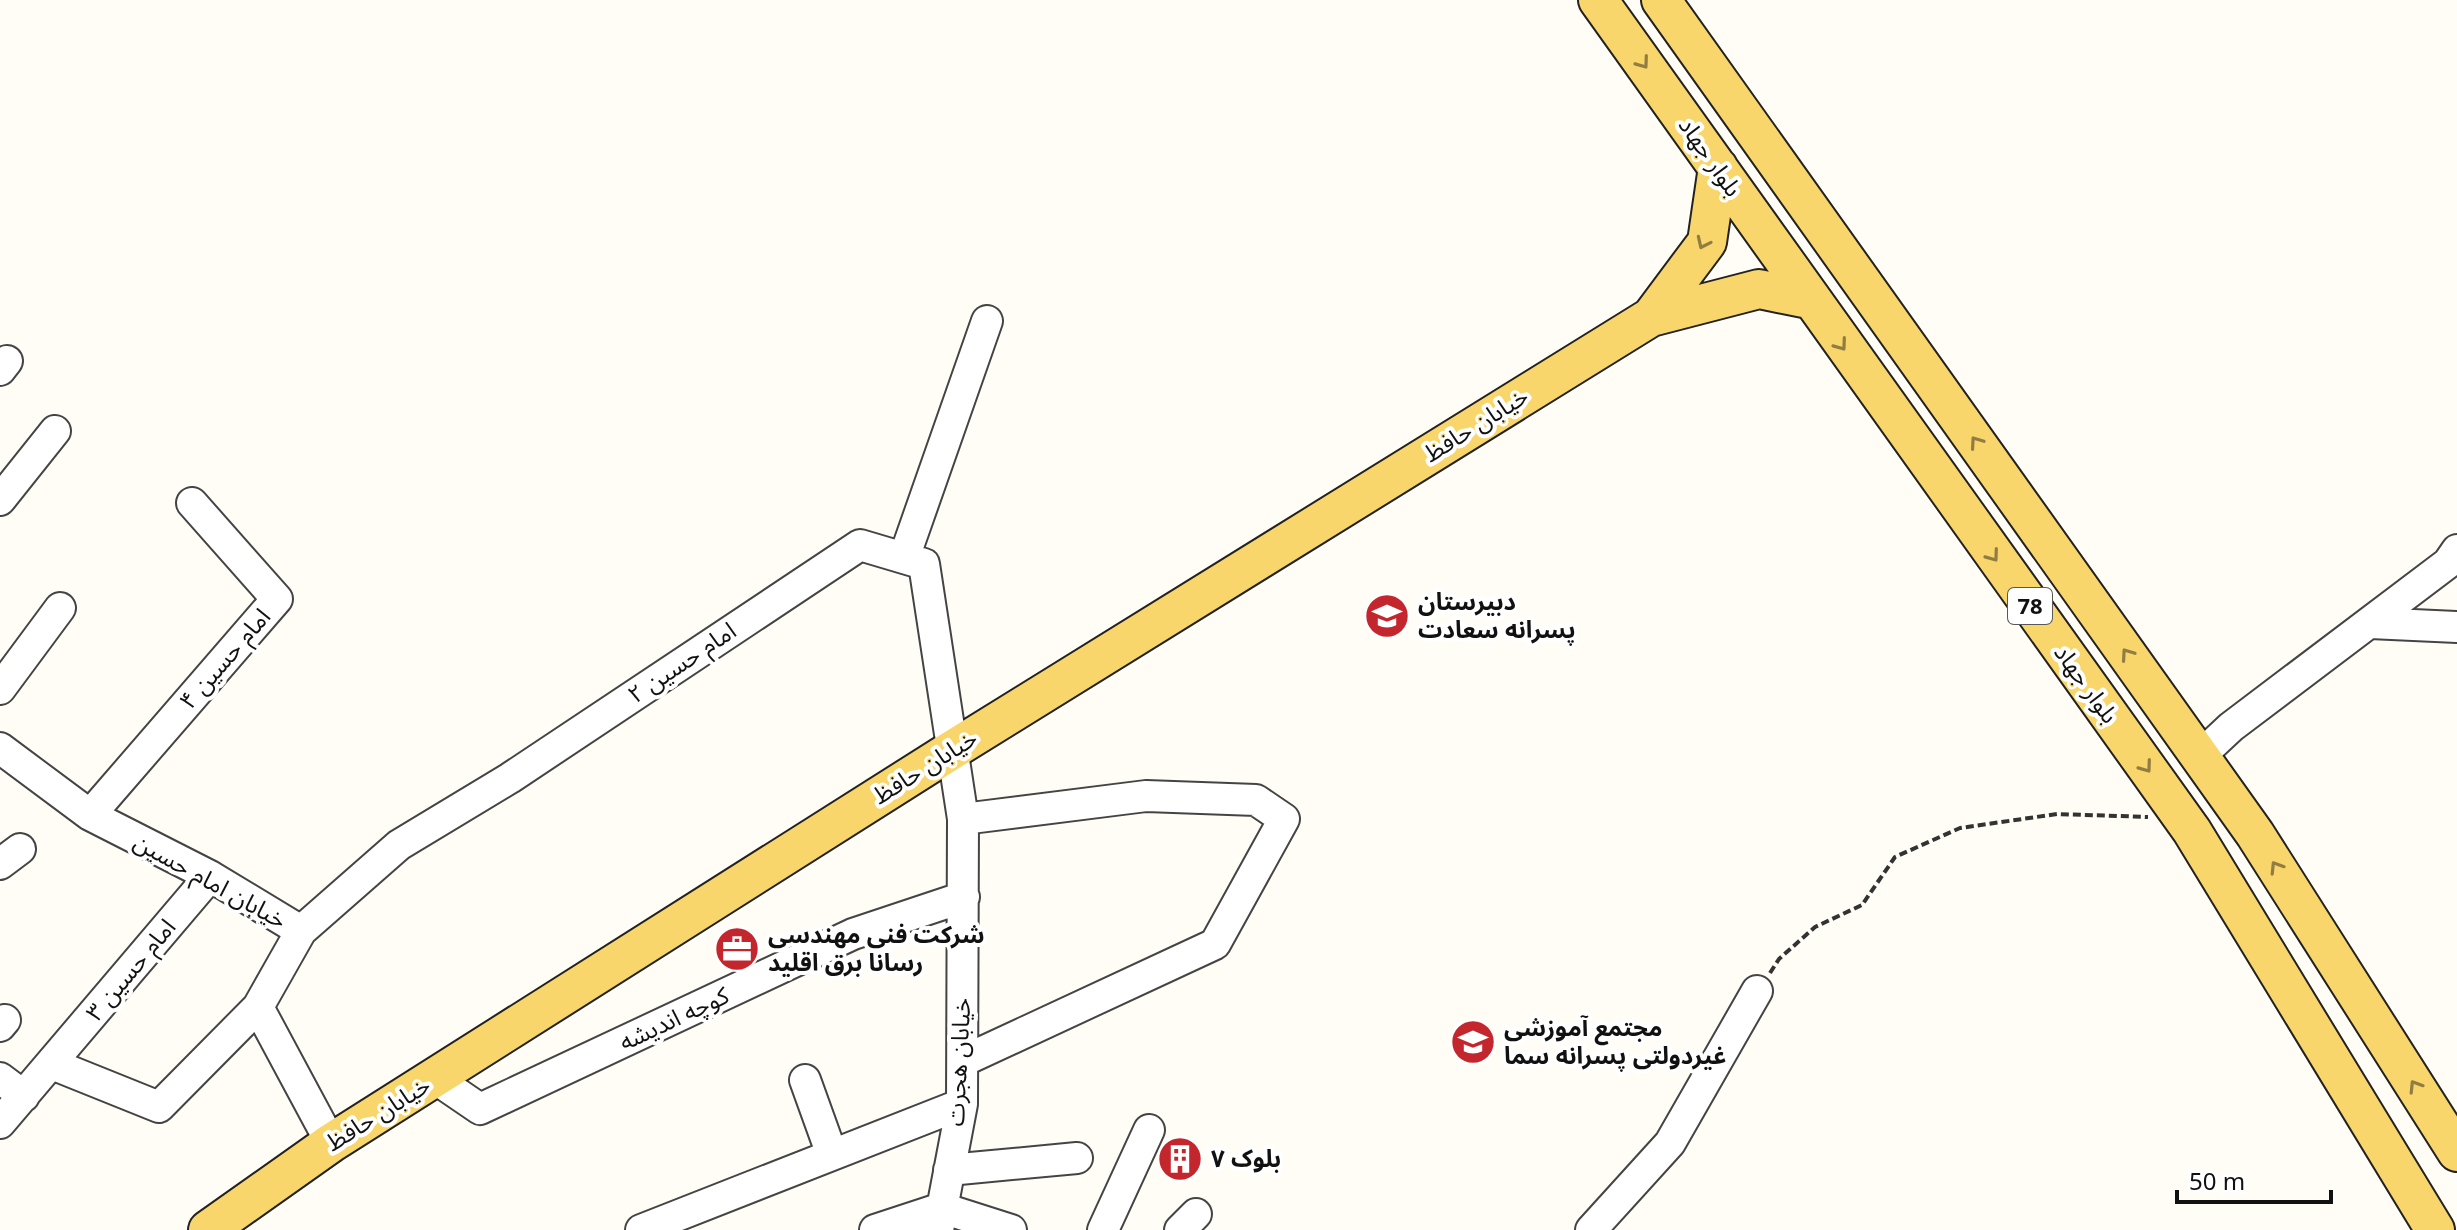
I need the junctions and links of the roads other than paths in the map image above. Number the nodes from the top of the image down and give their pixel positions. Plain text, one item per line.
1 (1598, 0) edge
2 (1661, 0) edge
3 (1718, 167) junction
4 (1808, 299) junction
5 (1651, 317) junction
6 (987, 321) dead end
7 (55, 431) dead end
8 (0, 500) edge
9 (192, 503) dead end
10 (2457, 550) edge
11 (904, 558) junction
12 (60, 608) dead end
13 (2370, 623) junction
14 (2457, 627) edge
15 (0, 689) edge
16 (0, 748) edge
17 (952, 750) junction
18 (2200, 756) junction
19 (90, 815) junction
20 (963, 819) junction
21 (210, 876) junction
22 (964, 897) junction
23 (301, 931) junction
24 (1757, 991) road end
25 (258, 1007) junction
26 (963, 1061) junction
27 (52, 1064) junction
28 (436, 1079) junction
29 (805, 1080) dead end
30 (12, 1087) edge
31 (962, 1104) junction
32 (0, 1123) edge
33 (1149, 1130) dead end
34 (331, 1143) junction
35 (2457, 1152) edge
36 (832, 1155) junction
37 (1077, 1158) dead end
38 (949, 1170) junction
39 (940, 1219) edge
40 (211, 1229) edge
41 (641, 1230) edge
42 (875, 1230) edge
43 (1011, 1230) edge
44 (1103, 1230) edge
45 (1591, 1230) edge
46 (2435, 1230) edge

1 -> 3 main road, بلوار جهاد / 78
18 -> 2 main road, 78
3 - 4 main road, بلوار جهاد / 78
3 -> 5 main road
4 - 5 main road
4 -> 46 main road, بلوار جهاد / 78
5 - 17 main road, خیابان حافظ
6 - 11 street
7 - 8 street
9 - 19 street, امام حسین ۴
10 - 13 street
11 - 17 street
11 - 23 street, امام حسین ۲
12 - 15 street
13 - 14 street
13 - 18 street
16 - 19 street, خیابان امام حسین
17 - 20 street, خیابان هجرت
17 - 28 main road, خیابان حافظ
35 -> 18 main road, 78
19 - 21 street, خیابان امام حسین
20 - 22 street, خیابان هجرت
20 - 26 street
21 - 23 street, خیابان امام حسین
21 - 27 street, امام حسین ۳
22 - 26 street, خیابان هجرت
22 - 28 street, کوچه اندیشه
23 - 25 street, خیابان امام حسین
24 - 45 street
25 - 27 street, خیابان امام حسین
25 - 34 street
26 - 31 street, خیابان هجرت
27 - 30 street, امام حسین ۳
28 - 34 main road, خیابان حافظ
29 - 36 street
30 - 32 street, امام حسین ۳
31 - 36 street
31 - 38 street, خیابان هجرت
33 - 44 street
34 - 40 main road, خیابان حافظ
36 - 41 street
37 - 38 street
38 - 39 street, خیابان هجرت
39 - 42 street
39 - 43 street

